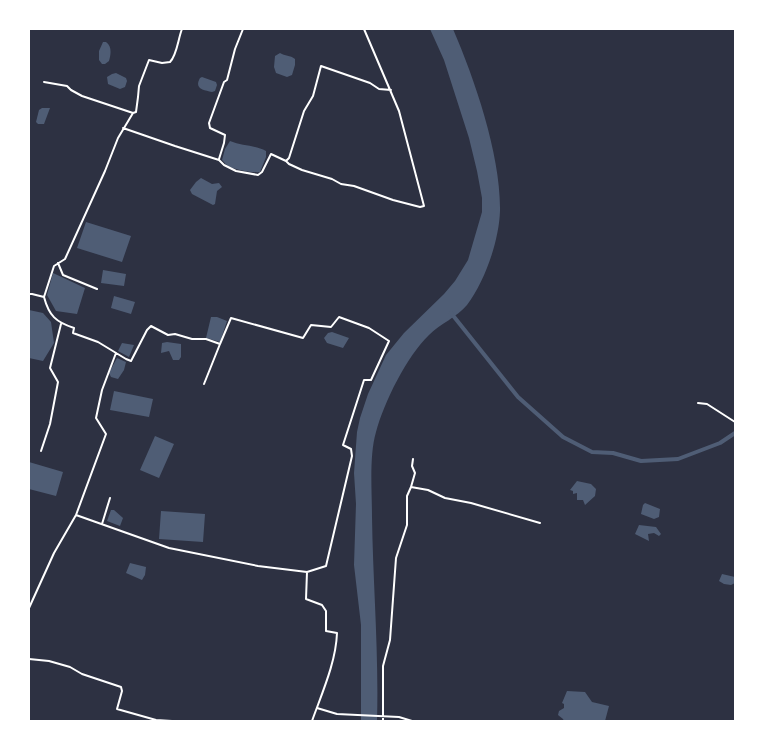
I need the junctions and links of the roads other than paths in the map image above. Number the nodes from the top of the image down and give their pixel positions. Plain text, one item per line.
1 (182, 29) edge
2 (243, 29) edge
3 (364, 29) edge
4 (44, 82) dead end
5 (390, 90) junction
6 (132, 113) junction
7 (123, 128) junction
8 (219, 160) junction
9 (286, 161) junction
10 (58, 263) junction
11 (97, 289) dead end
12 (29, 294) edge
13 (44, 297) junction
14 (61, 324) junction
15 (220, 344) junction
16 (116, 353) junction
17 (204, 384) dead end
18 (698, 403) dead end
19 (735, 422) edge
20 (41, 451) dead end
21 (413, 459) dead end
22 (411, 487) junction
23 (110, 498) dead end
24 (76, 515) junction
25 (540, 523) dead end
26 (102, 524) junction
27 (307, 572) junction
28 (29, 608) edge
29 (29, 659) edge
30 (317, 708) junction
31 (382, 717) junction
32 (172, 721) edge
33 (312, 721) edge
34 (383, 721) edge
35 (412, 721) edge

1 - 6 street
2 - 8 street
3 - 5 street
4 - 6 street
5 - 9 street
5 - 9 street
6 - 7 street
7 - 8 street
7 - 10 street
8 - 9 street
10 - 11 street
10 - 13 street
12 - 13 street
13 - 14 street
14 - 16 street
14 - 20 street
15 - 16 street
15 - 17 street
15 - 27 street
16 - 24 street
18 - 19 street
21 - 22 street
22 - 25 street
22 - 31 street
23 - 26 street
24 - 26 street
24 - 28 street
26 - 27 street
27 - 30 street
29 - 32 street
30 - 31 street
30 - 33 street
31 - 34 street
31 - 35 street

